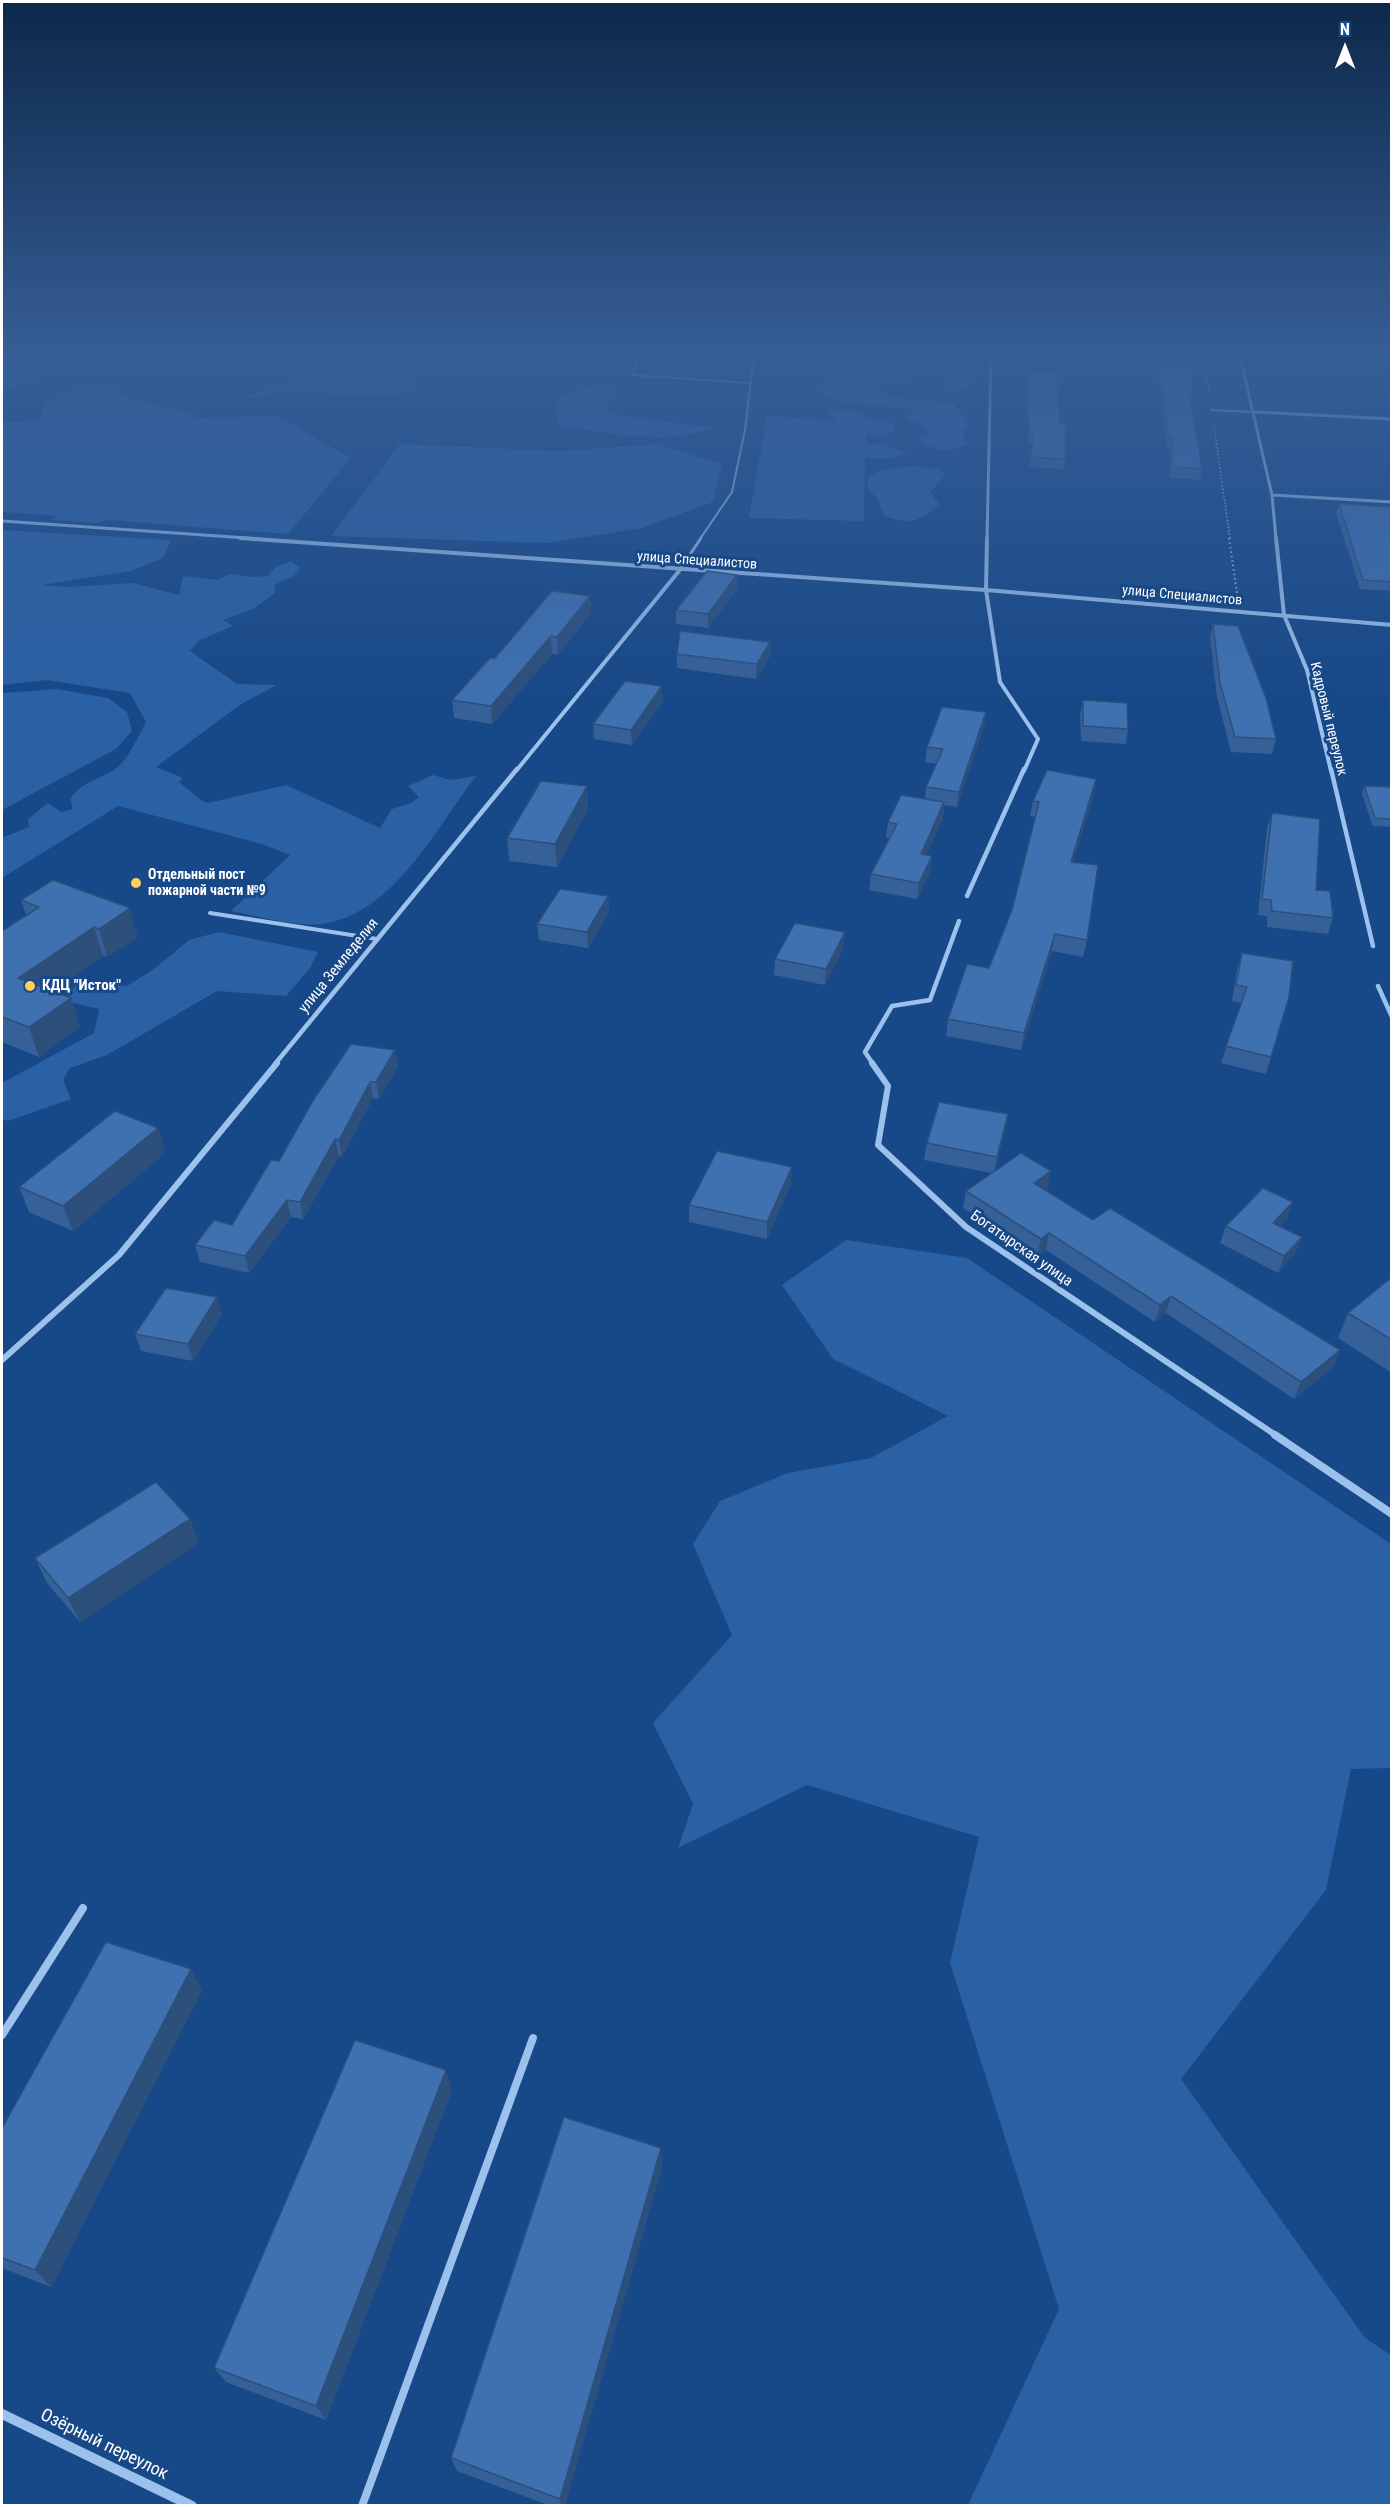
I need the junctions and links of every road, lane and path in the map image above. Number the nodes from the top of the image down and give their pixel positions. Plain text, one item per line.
1 (736, 473) edge
2 (989, 473) edge
3 (1220, 473) edge
4 (1268, 473) edge
5 (1272, 495) junction
6 (1392, 502) edge
7 (2, 521) edge
8 (679, 570) junction
9 (986, 590) junction
10 (1239, 612) junction
11 (1284, 615) junction
12 (1392, 625) edge
13 (968, 896) dead end
14 (210, 913) dead end
15 (959, 921) dead end
16 (377, 939) junction
17 (1373, 946) dead end
18 (1378, 986) dead end
19 (1392, 1017) edge
20 (2, 1360) edge
21 (1392, 1514) edge
22 (84, 1908) dead end
23 (2, 2035) edge
24 (532, 2038) dead end
25 (2, 2414) edge
26 (192, 2505) edge
27 (362, 2505) edge

1 - 8 lane
2 - 9 street
3 - 10 path
4 - 5 street, Кадровый переулок
5 - 6 street
5 - 11 street, Кадровый переулок
7 - 8 street, улица Специалистов
8 - 9 street, улица Специалистов
8 - 16 street, улица Земледелия
9 - 10 street, улица Специалистов
9 - 13 street
10 - 11 street, улица Специалистов
11 - 12 street, улица Специалистов
11 - 17 street, Кадровый переулок
14 - 16 lane
15 - 21 street, Богатырская улица
16 - 20 street, улица Земледелия
18 - 19 street
22 - 23 lane
24 - 27 lane
25 - 26 street, Озёрный переулок

